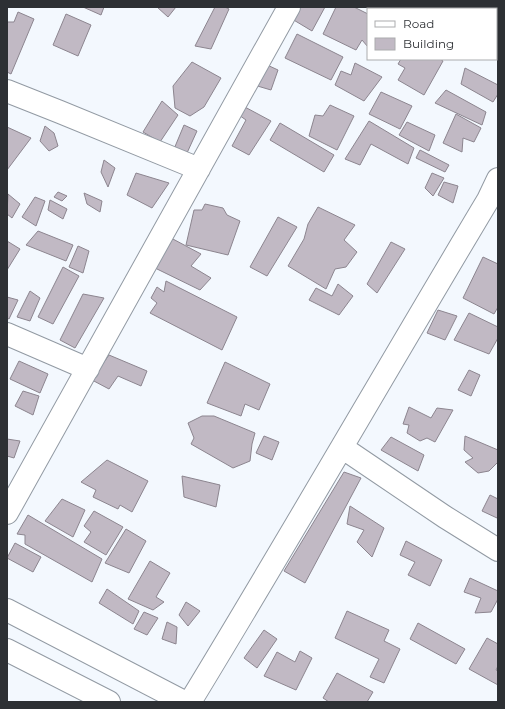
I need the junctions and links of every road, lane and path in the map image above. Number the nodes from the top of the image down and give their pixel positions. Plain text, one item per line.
1 (289, 7) edge
2 (7, 91) edge
3 (199, 170) junction
4 (498, 179) edge
5 (493, 203) edge
6 (7, 334) edge
7 (88, 369) junction
8 (343, 448) junction
9 (7, 513) edge
10 (498, 550) edge
11 (7, 610) edge
12 (7, 650) edge
13 (109, 702) edge
14 (184, 702) edge
15 (190, 702) edge

1 - 3 street
2 - 3 street
3 - 7 street
4 - 5 street
5 - 8 street
6 - 7 street
7 - 9 street
8 - 10 street
8 - 15 street
11 - 14 street
12 - 13 street

